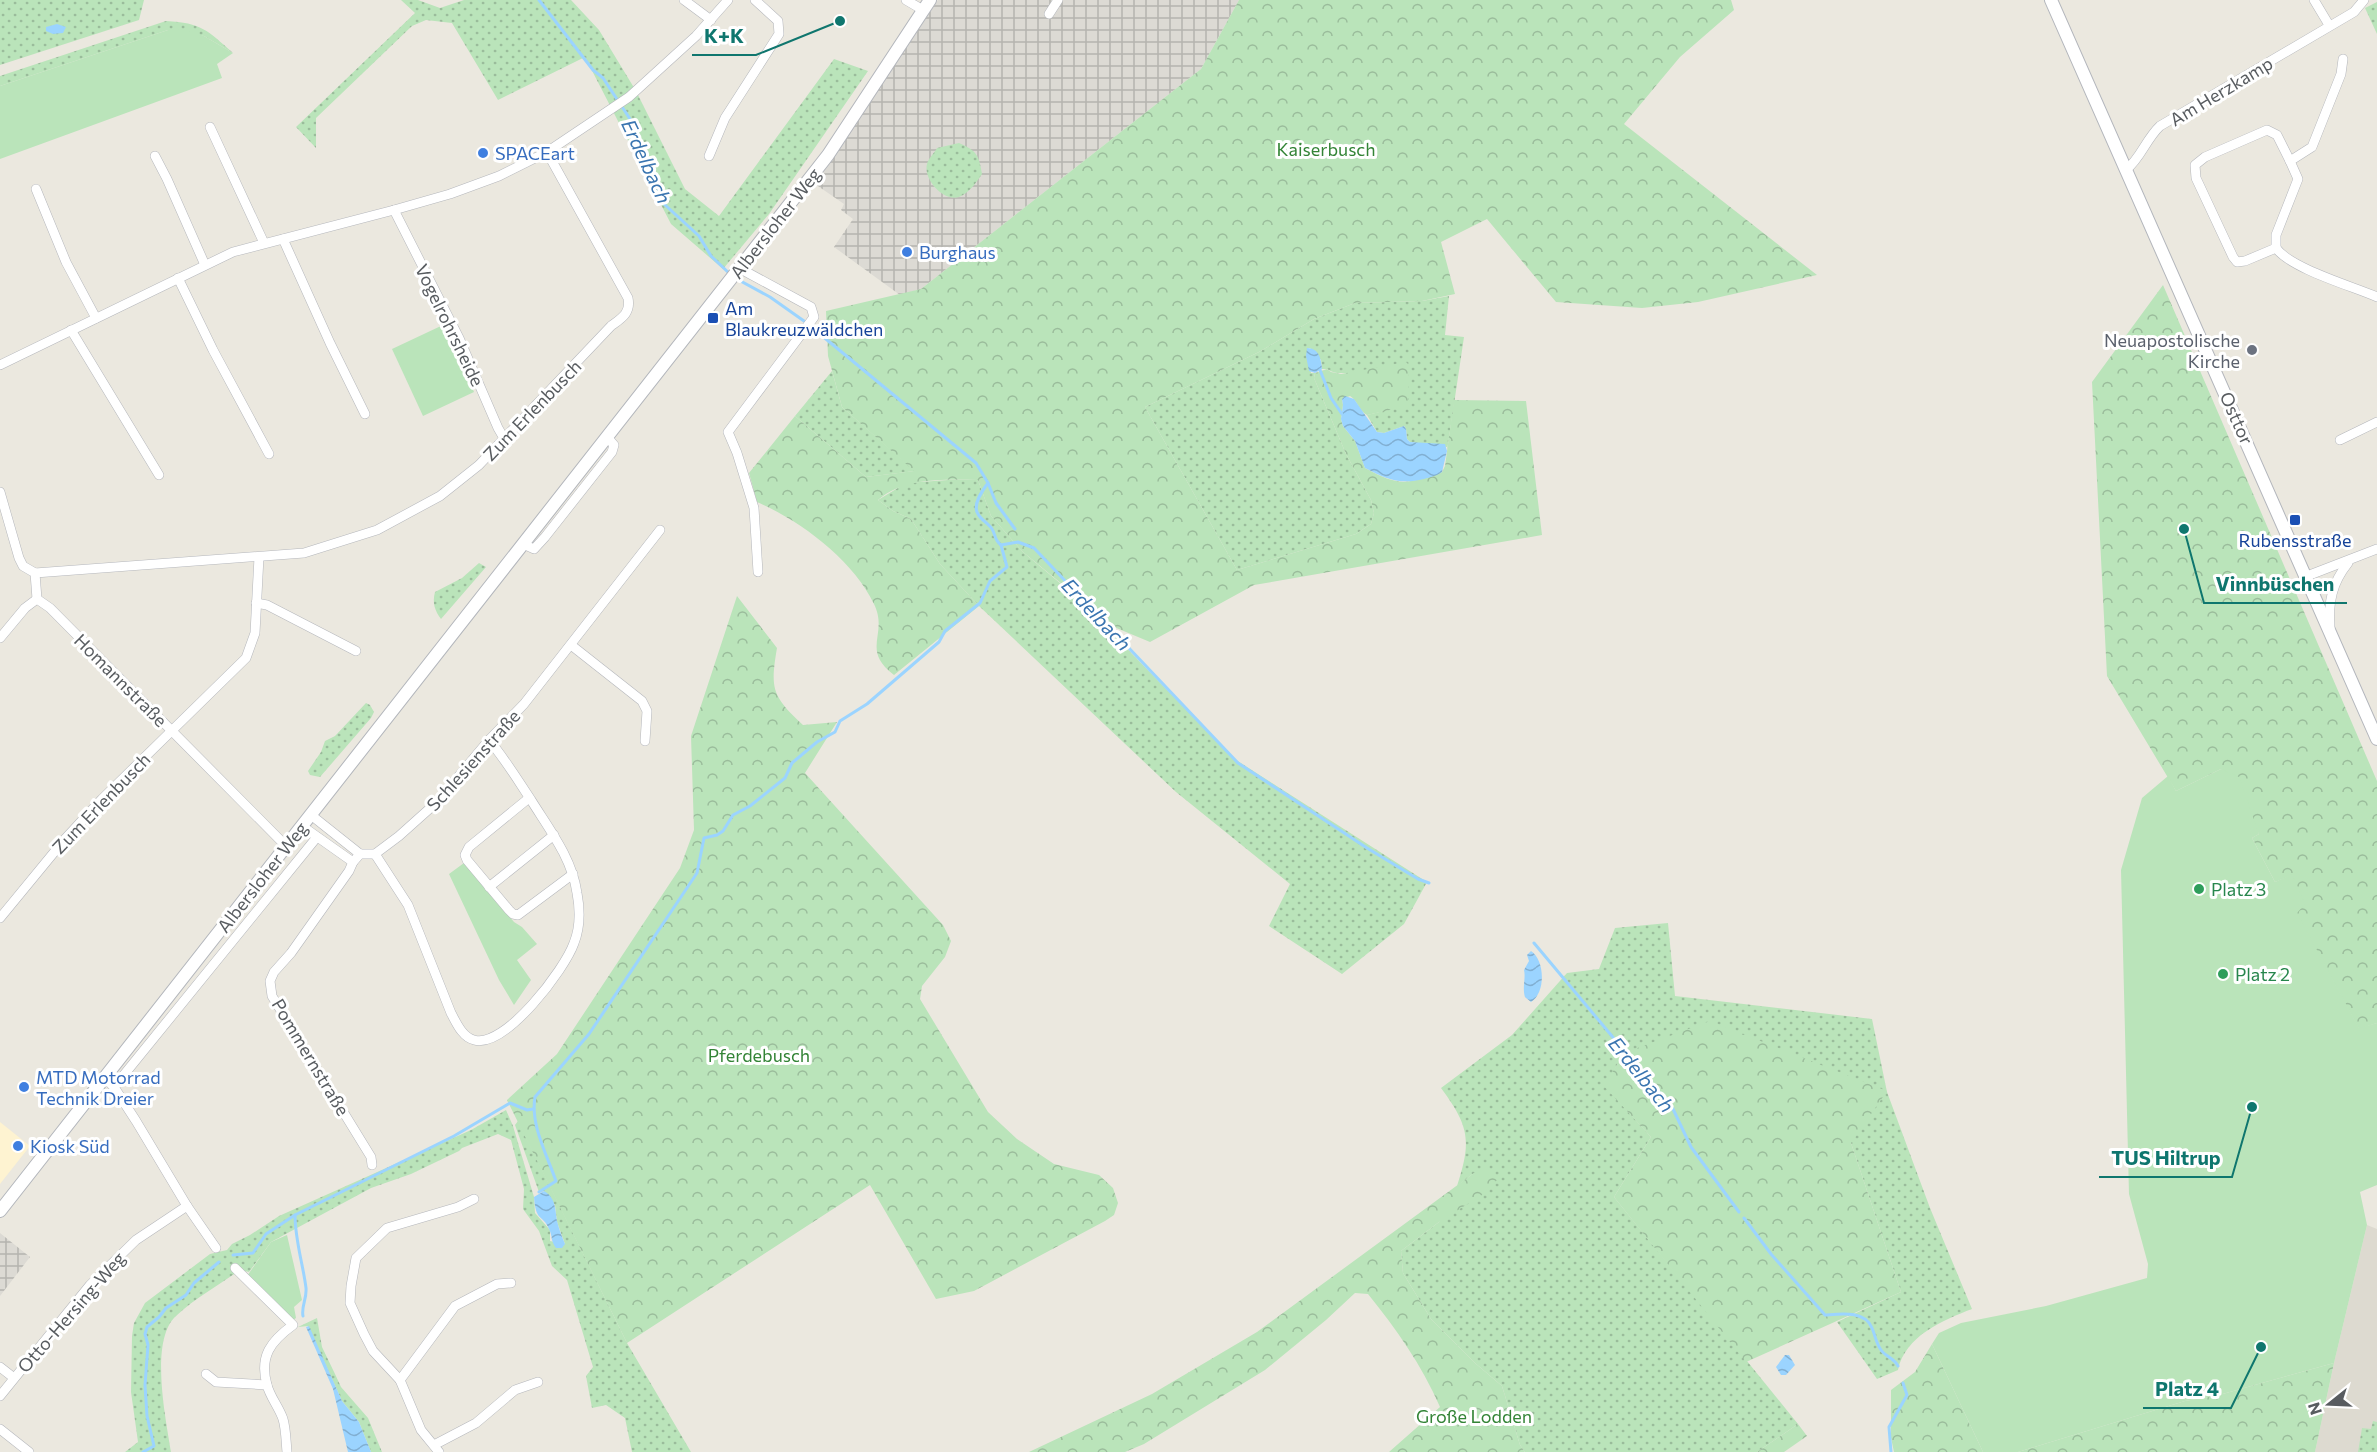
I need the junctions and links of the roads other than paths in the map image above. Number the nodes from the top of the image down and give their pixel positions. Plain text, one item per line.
1 (684, 0) edge
2 (728, 0) edge
3 (755, 0) edge
4 (906, 0) edge
5 (1059, 0) edge
6 (2051, 0) edge
7 (2314, 0) edge
8 (2364, 0) edge
9 (927, 5) edge
10 (1049, 14) dead end
11 (711, 20) junction
12 (2329, 25) junction
13 (2343, 59) dead end
14 (210, 127) dead end
15 (547, 152) junction
16 (154, 156) dead end
17 (708, 156) dead end
18 (2290, 161) junction
19 (2126, 170) junction
20 (36, 189) dead end
21 (394, 210) junction
22 (283, 239) junction
23 (264, 243) junction
24 (2276, 248) junction
25 (205, 265) junction
26 (736, 273) junction
27 (178, 278) junction
28 (2377, 297) edge
29 (96, 318) junction
30 (71, 330) junction
31 (0, 365) edge
32 (365, 414) dead end
33 (2377, 422) edge
34 (505, 440) junction
35 (2340, 440) dead end
36 (269, 454) dead end
37 (159, 476) dead end
38 (0, 492) edge
39 (2, 505) edge
40 (660, 530) dead end
41 (2377, 549) edge
42 (259, 558) junction
43 (2350, 561) junction
44 (758, 572) dead end
45 (35, 573) junction
46 (2307, 576) junction
47 (37, 599) junction
48 (256, 603) junction
49 (2330, 628) junction
50 (0, 638) edge
51 (571, 645) junction
52 (356, 651) dead end
53 (172, 731) junction
54 (2377, 739) edge
55 (489, 740) junction
56 (645, 741) dead end
57 (529, 798) junction
58 (311, 815) junction
59 (302, 826) junction
60 (554, 835) junction
61 (317, 837) junction
62 (286, 846) junction
63 (360, 854) junction
64 (375, 854) junction
65 (353, 862) junction
66 (573, 874) junction
67 (489, 887) junction
68 (0, 918) edge
69 (104, 1077) junction
70 (114, 1087) junction
71 (372, 1165) dead end
72 (474, 1199) dead end
73 (188, 1206) junction
74 (0, 1210) edge
75 (216, 1248) dead end
76 (235, 1268) dead end
77 (511, 1283) dead end
78 (0, 1367) edge
79 (206, 1374) dead end
80 (14, 1378) junction
81 (400, 1380) junction
82 (538, 1382) dead end
83 (267, 1385) junction
84 (0, 1396) edge
85 (0, 1429) edge
86 (437, 1449) edge
87 (29, 1452) edge
88 (287, 1452) edge

1 - 11 street
2 - 11 street
3 - 17 street
4 - 9 street
5 - 10 street
6 - 19 main road, Osttor
7 - 12 street
8 - 12 street, Am Herzkamp
9 - 26 main road, Albersloher Weg
11 - 15 street
12 - 19 street, Am Herzkamp
13 - 18 street
14 - 23 street
15 - 21 street
15 - 34 street, Zum Erlenbusch
16 - 25 street
18 - 24 street
18 - 24 street
19 - 46 main road, Osttor
20 - 29 street
21 - 22 street
21 - 34 street, Vogelrohrsheide
22 - 23 street
22 - 32 street
23 - 25 street
24 - 28 street
25 - 27 street
26 - 44 street
26 - 58 main road, Albersloher Weg
27 - 29 street
27 - 36 street
29 - 30 street
30 - 31 street
30 - 37 street
33 - 35 street
34 - 42 street, Zum Erlenbusch
38 - 39 street
39 - 45 street
40 - 51 street, Schlesienstraße
41 - 43 street
42 - 45 street, Zum Erlenbusch
42 - 48 street, Zum Erlenbusch
43 - 46 street
43 - 49 street
45 - 47 street
46 - 49 main road, Osttor
47 - 50 street
47 - 53 street, Homannstraße
48 - 52 street
48 - 53 street, Zum Erlenbusch
49 - 54 main road, Osttor
51 - 55 street, Schlesienstraße
51 - 56 street
53 - 62 street, Homannstraße
53 - 68 street, Zum Erlenbusch
55 - 57 street
55 - 64 street, Schlesienstraße
57 - 60 street
57 - 67 street
58 - 59 main road, Albersloher Weg
58 - 63 street
59 - 61 street
59 - 62 main road, Albersloher Weg
60 - 66 street
60 - 67 street
61 - 65 street
61 - 70 street, Albersloher Weg
62 - 69 main road, Albersloher Weg
63 - 64 street
63 - 65 street
64 - 66 street
65 - 71 street, Pommernstraße
66 - 67 street
69 - 70 street
69 - 74 main road, Albersloher Weg
70 - 73 street
72 - 81 street
73 - 75 street
73 - 80 street, Otto-Hersing-Weg
76 - 83 street
77 - 81 street
78 - 80 street, Otto-Hersing-Weg
79 - 83 street
80 - 84 street, Otto-Hersing-Weg
81 - 86 street
82 - 86 street
83 - 88 street
85 - 87 street

